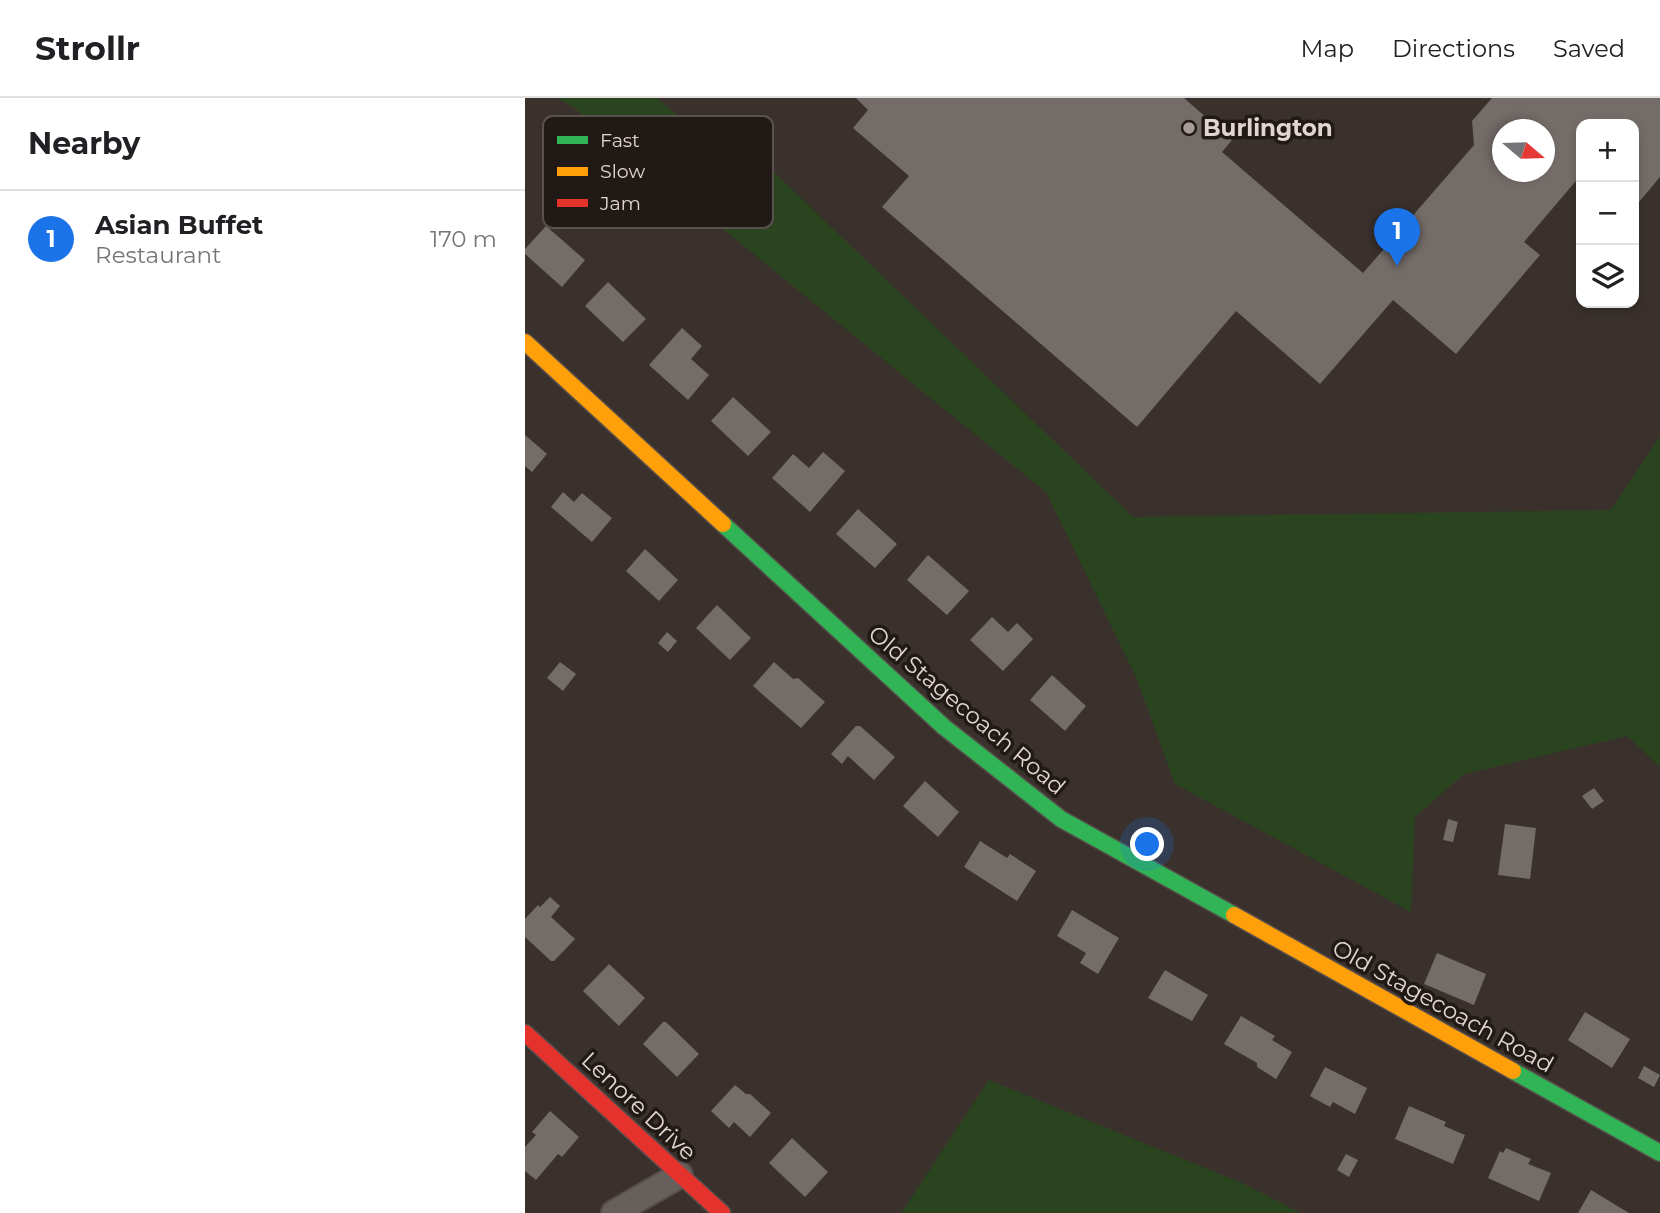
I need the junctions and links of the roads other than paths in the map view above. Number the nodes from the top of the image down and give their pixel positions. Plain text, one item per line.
1 (525, 342) edge
2 (525, 1033) edge
3 (1660, 1153) edge
4 (680, 1175) junction
5 (614, 1213) edge
6 (722, 1213) edge

1 - 3 street, Old Stagecoach Road
2 - 4 street, Lenore Drive
4 - 5 street
4 - 6 street, Lenore Drive

